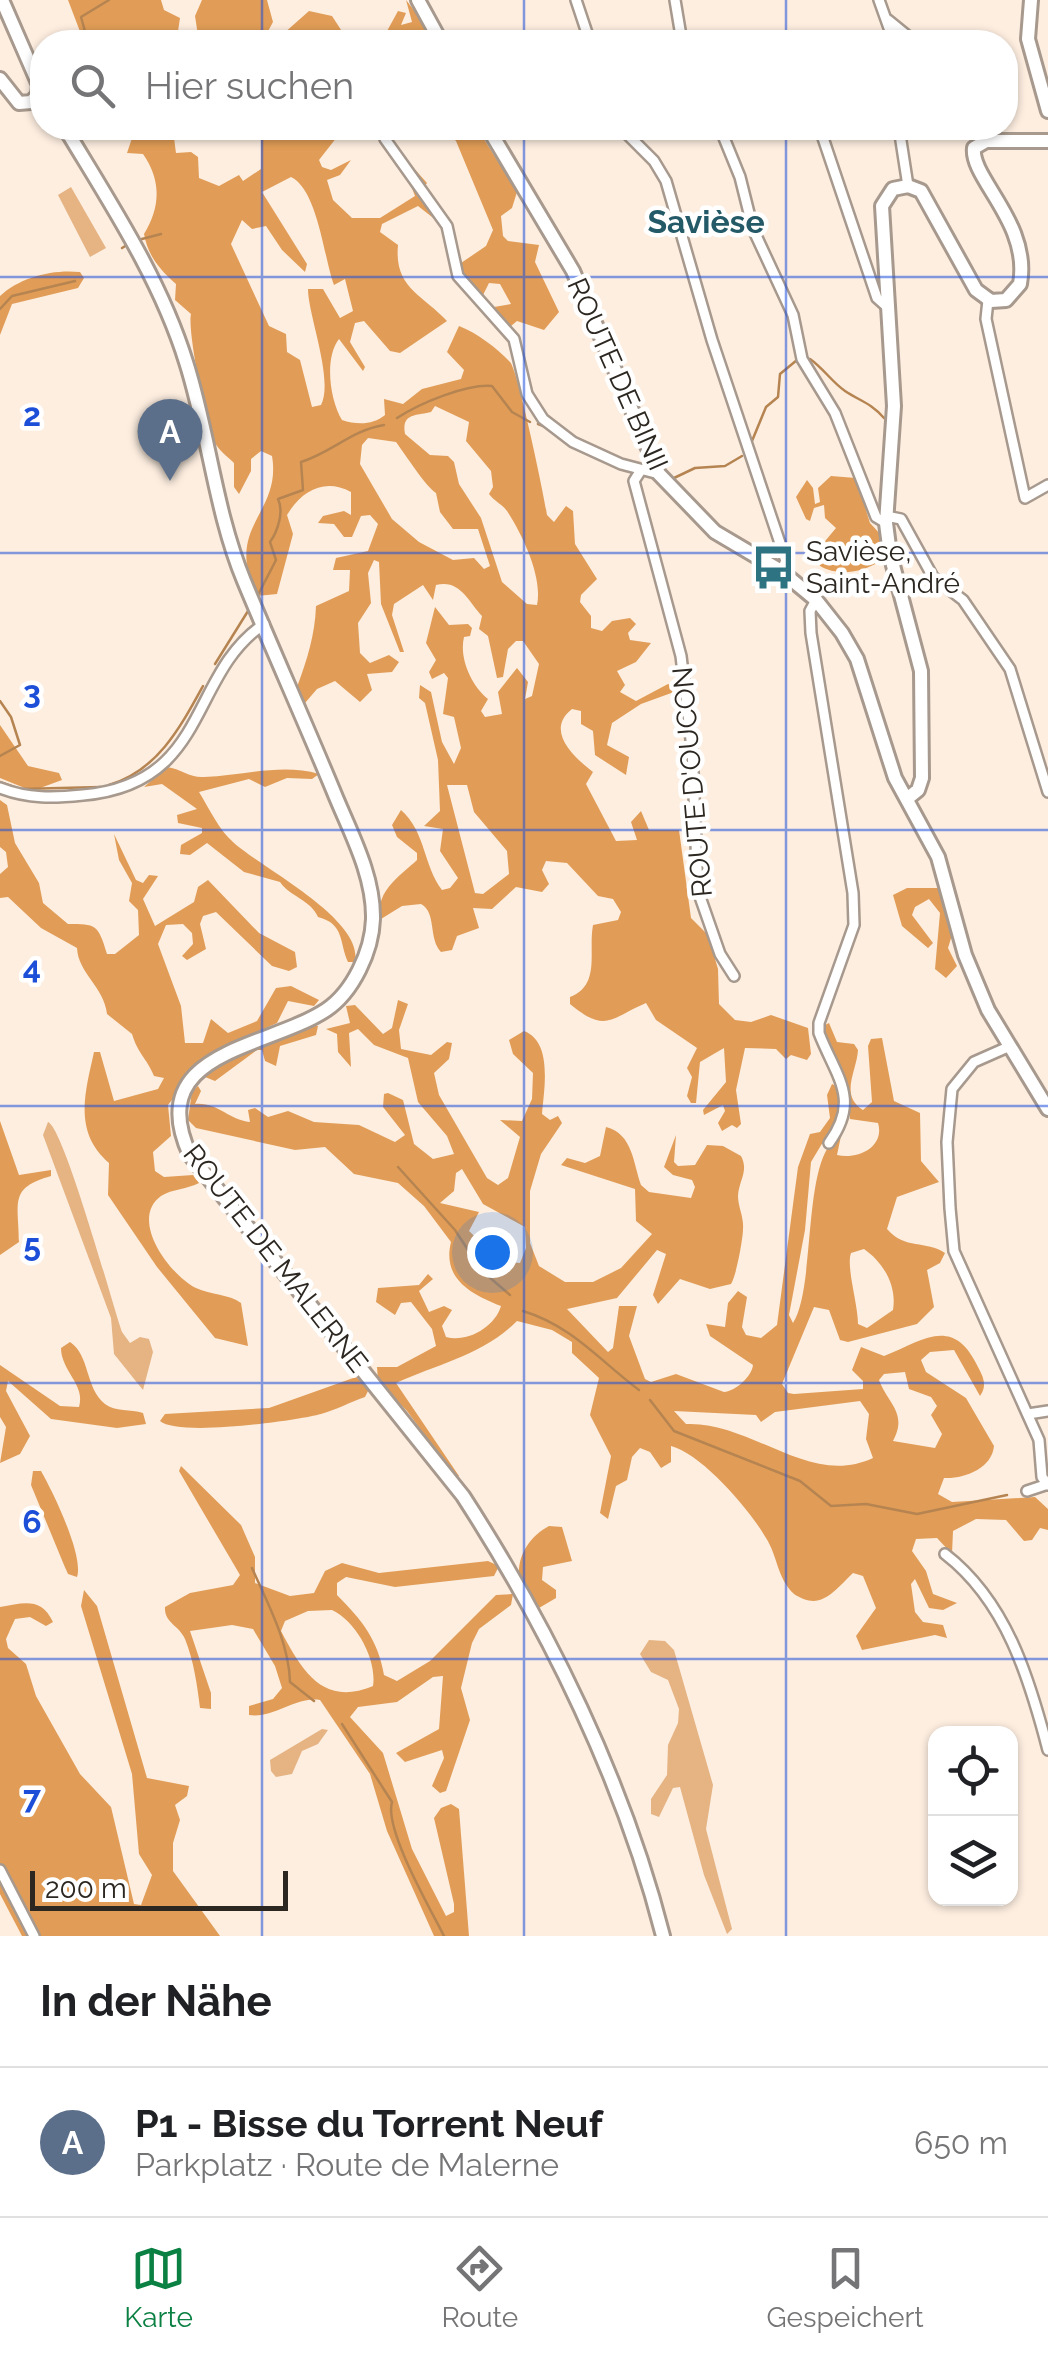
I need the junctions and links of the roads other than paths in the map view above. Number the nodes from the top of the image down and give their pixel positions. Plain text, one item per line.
1 (2, 0) edge
2 (418, 0) edge
3 (576, 0) edge
4 (674, 0) edge
5 (879, 0) edge
6 (1031, 0) edge
7 (888, 20) junction
8 (434, 30) edge
9 (586, 30) edge
10 (680, 30) edge
11 (891, 30) edge
12 (900, 30) edge
13 (30, 66) edge
14 (0, 80) edge
15 (30, 99) edge
16 (1048, 109) edge
17 (73, 140) edge
18 (386, 140) edge
19 (495, 140) edge
20 (632, 140) edge
21 (725, 140) edge
22 (824, 140) edge
23 (901, 140) edge
24 (1048, 141) edge
25 (986, 142) joint
26 (911, 186) junction
27 (988, 300) junction
28 (886, 306) junction
29 (641, 470) junction
30 (659, 474) junction
31 (1048, 485) edge
32 (886, 519) junction
33 (781, 571) junction
34 (816, 600) junction
35 (264, 624) junction
36 (0, 788) edge
37 (1048, 792) edge
38 (908, 798) junction
39 (734, 976) dead end
40 (1008, 1047) junction
41 (1048, 1109) edge
42 (829, 1143) dead end
43 (1048, 1411) edge
44 (1028, 1414) junction
45 (1048, 1484) edge
46 (1027, 1491) dead end
47 (944, 1554) dead end
48 (1048, 1750) edge
49 (0, 1870) edge
50 (34, 1936) edge
51 (663, 1936) edge

1 - 13 street
2 - 8 street
3 - 9 street
4 - 10 street
5 - 7 street
6 - 16 street
7 - 11 street
7 - 12 street
14 - 15 street
17 - 35 street, ROUTE DE MALERNE
18 - 29 street
19 - 30 street, ROUTE DE BINII
20 - 33 street
21 - 32 street
22 - 28 street
23 - 26 street
24 - 25 street
25 - 27 street
26 - 27 street
26 - 28 street
27 - 31 street
28 - 32 street
29 - 30 street
29 - 39 street, ROUTE D'OUCON
30 - 33 street, ROUTE DE BINII
32 - 37 street
32 - 38 street
33 - 34 street, ROUTE DE BINII
34 - 38 street, ROUTE DE BINII
34 - 42 street
35 - 36 street
35 - 51 street, ROUTE DE MALERNE
38 - 40 street, ROUTE DE BINII
40 - 41 street, ROUTE DE BINII
40 - 44 street
43 - 44 street
44 - 45 street
45 - 46 street
47 - 48 street
49 - 50 street

